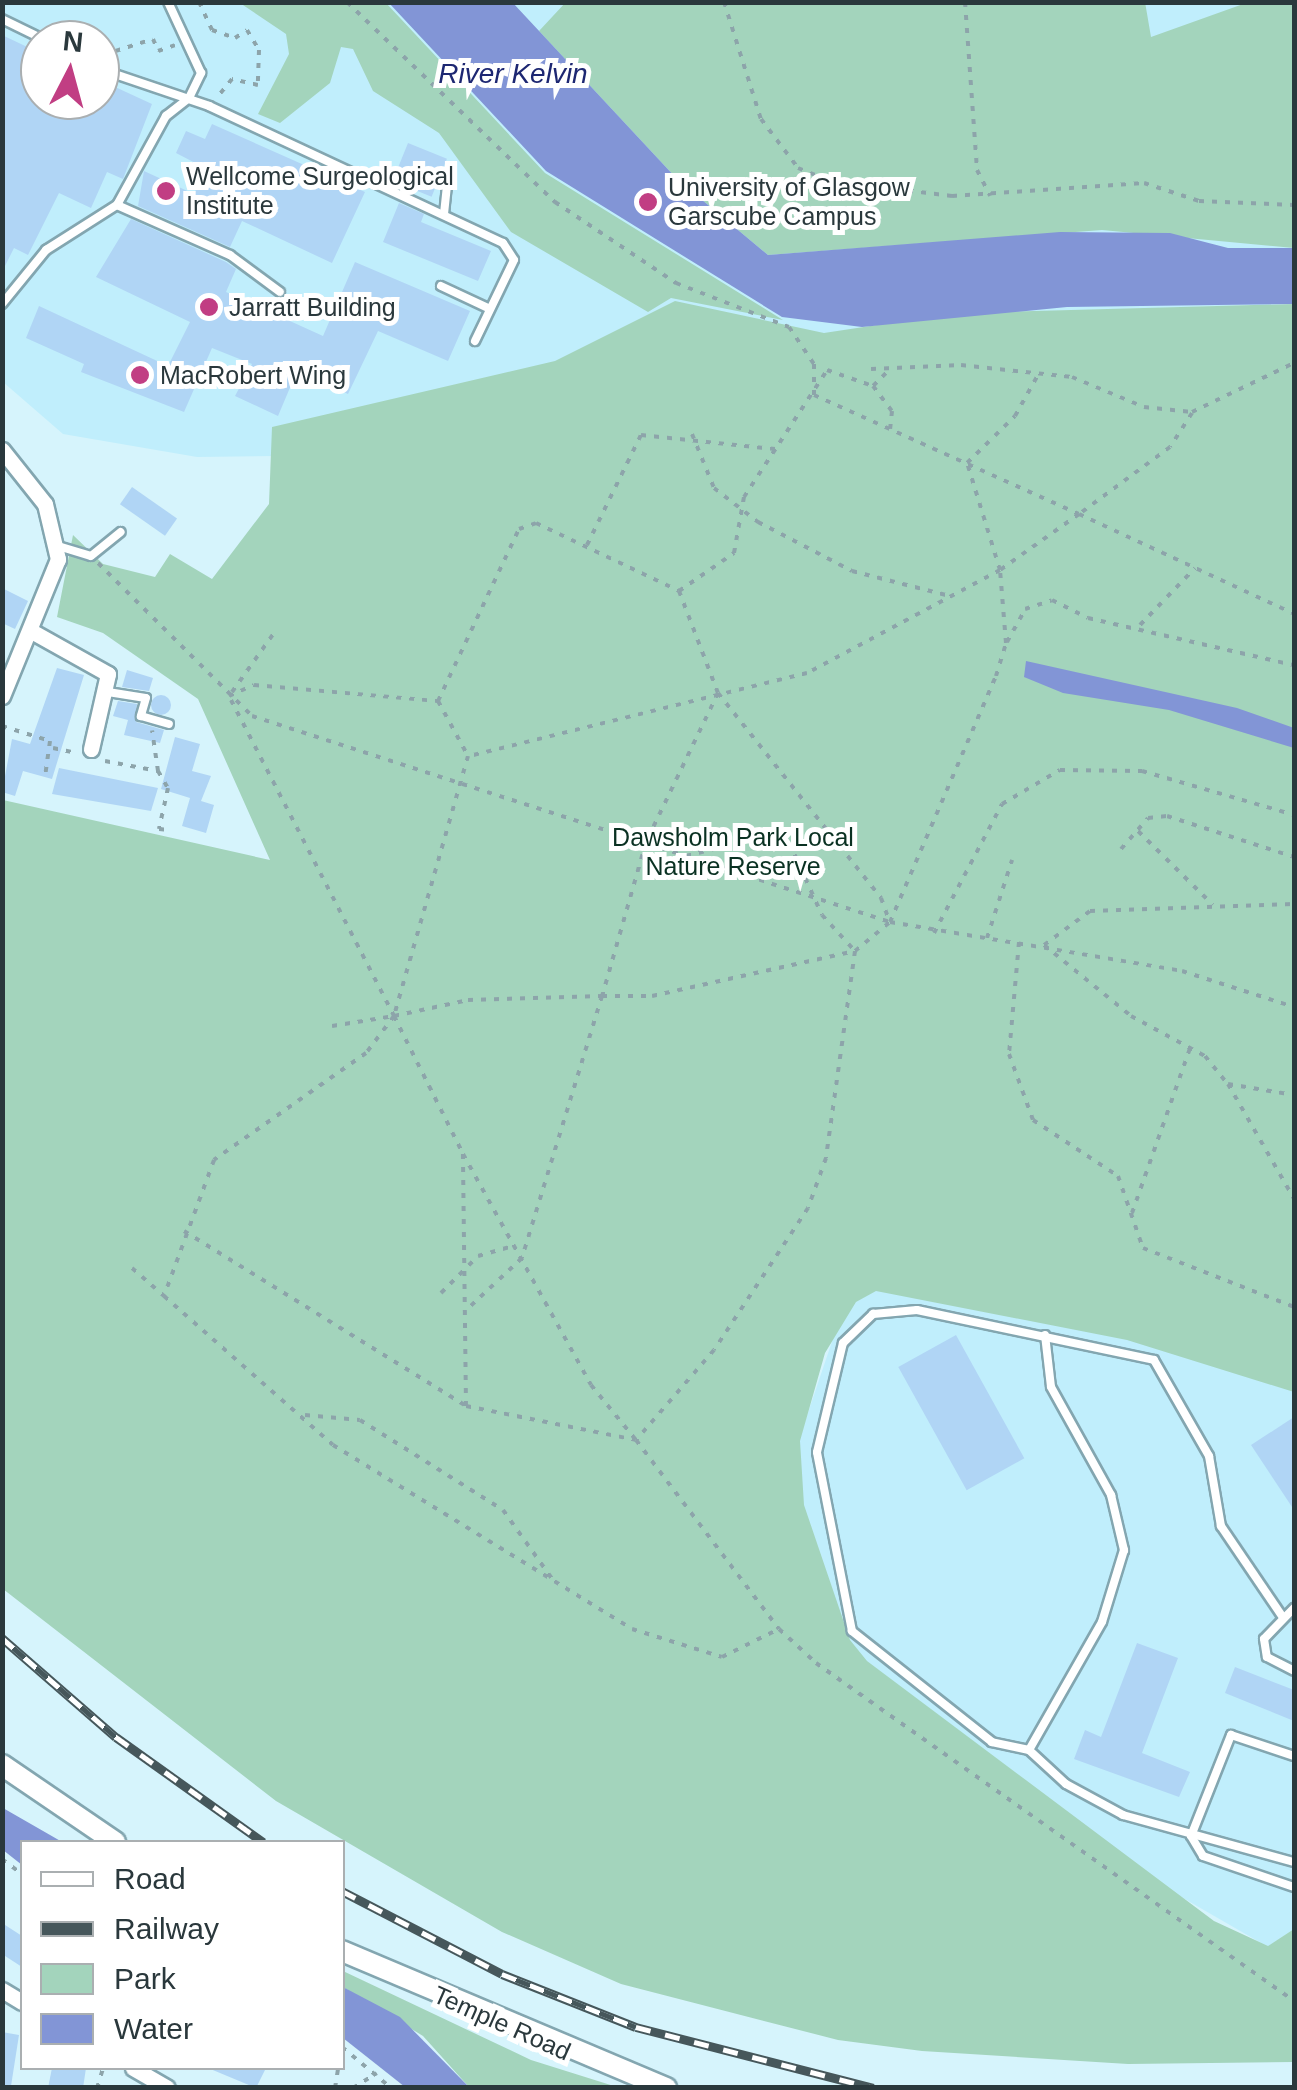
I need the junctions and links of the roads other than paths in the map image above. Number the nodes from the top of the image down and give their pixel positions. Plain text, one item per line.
1 (168, 2) edge
2 (120, 75) edge
3 (189, 98) junction
4 (448, 176) dead end
5 (117, 205) junction
6 (444, 214) junction
7 (441, 286) dead end
8 (280, 292) dead end
9 (2, 304) edge
10 (490, 309) junction
11 (474, 342) dead end
12 (2, 450) edge
13 (121, 532) dead end
14 (58, 546) junction
15 (33, 632) junction
16 (2, 650) edge
17 (20, 659) junction
18 (108, 692) junction
19 (2, 696) edge
20 (168, 724) dead end
21 (91, 750) dead end
22 (1046, 1335) junction
23 (1294, 1608) edge
24 (1282, 1616) junction
25 (1294, 1671) edge
26 (1028, 1750) junction
27 (1294, 1756) edge
28 (2, 1765) edge
29 (1191, 1836) junction
30 (112, 1840) edge
31 (1294, 1862) edge
32 (1294, 1887) edge
33 (345, 1952) edge
34 (136, 2070) edge
35 (167, 2088) edge
36 (666, 2088) edge

1 - 3 lane
2 - 3 lane
3 - 5 lane
3 - 6 lane
4 - 6 lane
5 - 8 lane
5 - 9 lane
6 - 10 lane
7 - 10 lane
10 - 11 lane
12 - 14 street
13 - 14 lane
14 - 15 street
15 - 17 street
15 - 18 street
16 - 17 street
17 - 19 street
18 - 20 lane
18 - 21 street
22 - 24 lane
22 - 26 lane
22 - 26 lane
23 - 24 lane
24 - 25 lane
26 - 29 lane
27 - 29 lane
28 - 30 street
29 - 31 lane
29 - 32 lane
33 - 36 street, Temple Road
34 - 35 street

